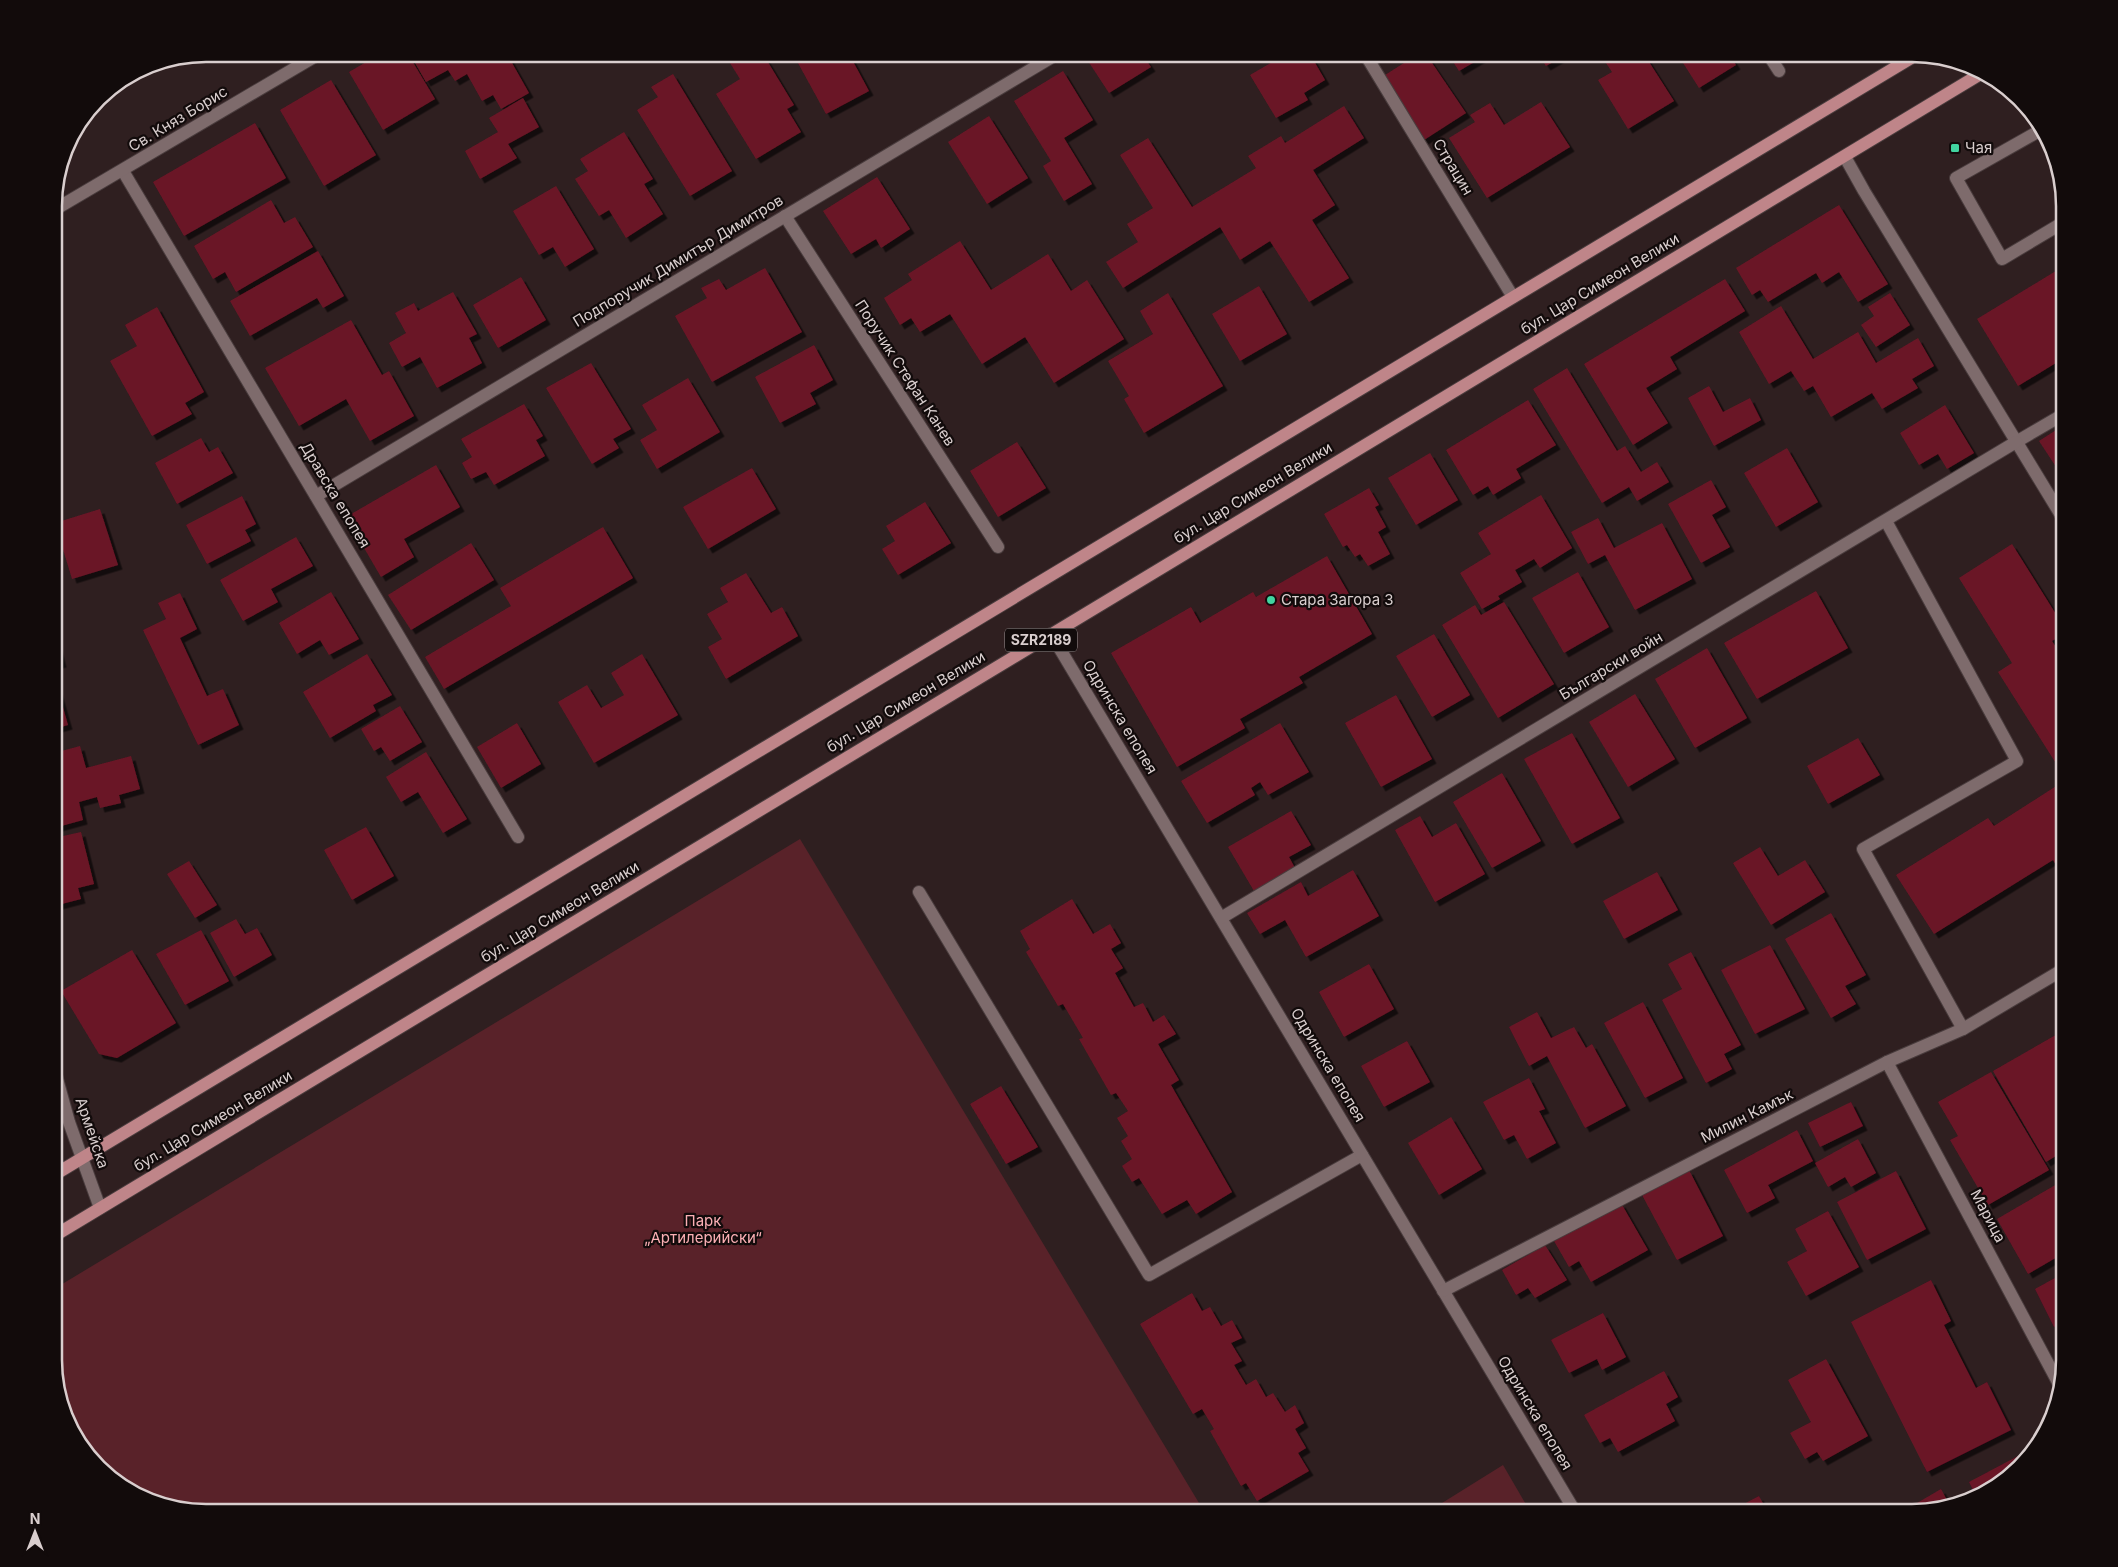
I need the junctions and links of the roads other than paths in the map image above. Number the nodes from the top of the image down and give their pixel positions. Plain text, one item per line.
1 (303, 63) edge
2 (1042, 63) edge
3 (1370, 63) edge
4 (1773, 63) edge
5 (1901, 63) edge
6 (1778, 72) dead end
7 (1975, 78) edge
8 (2035, 133) edge
9 (1844, 157) junction
10 (123, 171) junction
11 (63, 205) edge
12 (785, 216) junction
13 (2056, 227) edge
14 (1512, 297) junction
15 (2056, 419) edge
16 (2016, 442) junction
17 (316, 496) junction
18 (2056, 507) edge
19 (1886, 521) junction
20 (998, 547) dead end
21 (1051, 634) junction
22 (518, 837) dead end
23 (919, 892) dead end
24 (1221, 918) junction
25 (2056, 974) edge
26 (1963, 1029) junction
27 (1887, 1062) junction
28 (63, 1097) edge
29 (1362, 1155) junction
30 (82, 1158) junction
31 (63, 1170) edge
32 (100, 1208) junction
33 (63, 1231) edge
34 (1443, 1291) junction
35 (2054, 1375) edge
36 (1571, 1504) edge

1 - 10 street, Св. Княз Борис
2 - 12 street, Подпоручик Димитър Димитров
3 - 14 street, Страцин
4 - 6 street
5 - 14 main road, SZR2189
7 - 9 main road, бул. Цар Симеон Велики / SZR2189
8 - 13 street
9 - 16 street
9 - 21 main road, бул. Цар Симеон Велики / SZR2189
10 - 11 street, Св. Княз Борис
10 - 17 street, Дравска епопея
12 - 17 street, Подпоручик Димитър Димитров
12 - 20 street, Поручик Стефан Канев
14 - 30 main road, SZR2189
15 - 16 street, Български войн
16 - 18 street
16 - 19 street, Български войн
17 - 22 street, Дравска епопея
19 - 24 street, Български войн
19 - 26 street
21 - 24 street, Одринска епопея
21 - 32 main road, бул. Цар Симеон Велики / SZR2189
23 - 29 street
24 - 29 street, Одринска епопея
25 - 26 street, Милин Камък
26 - 27 street, Милин Камък
27 - 34 street, Милин Камък
27 - 35 street, Марица
28 - 30 street, Армейска
29 - 34 street, Одринска епопея
30 - 31 main road, SZR2189
30 - 32 street, Армейска
32 - 33 main road, бул. Цар Симеон Велики / SZR2189
34 - 36 street, Одринска епопея

